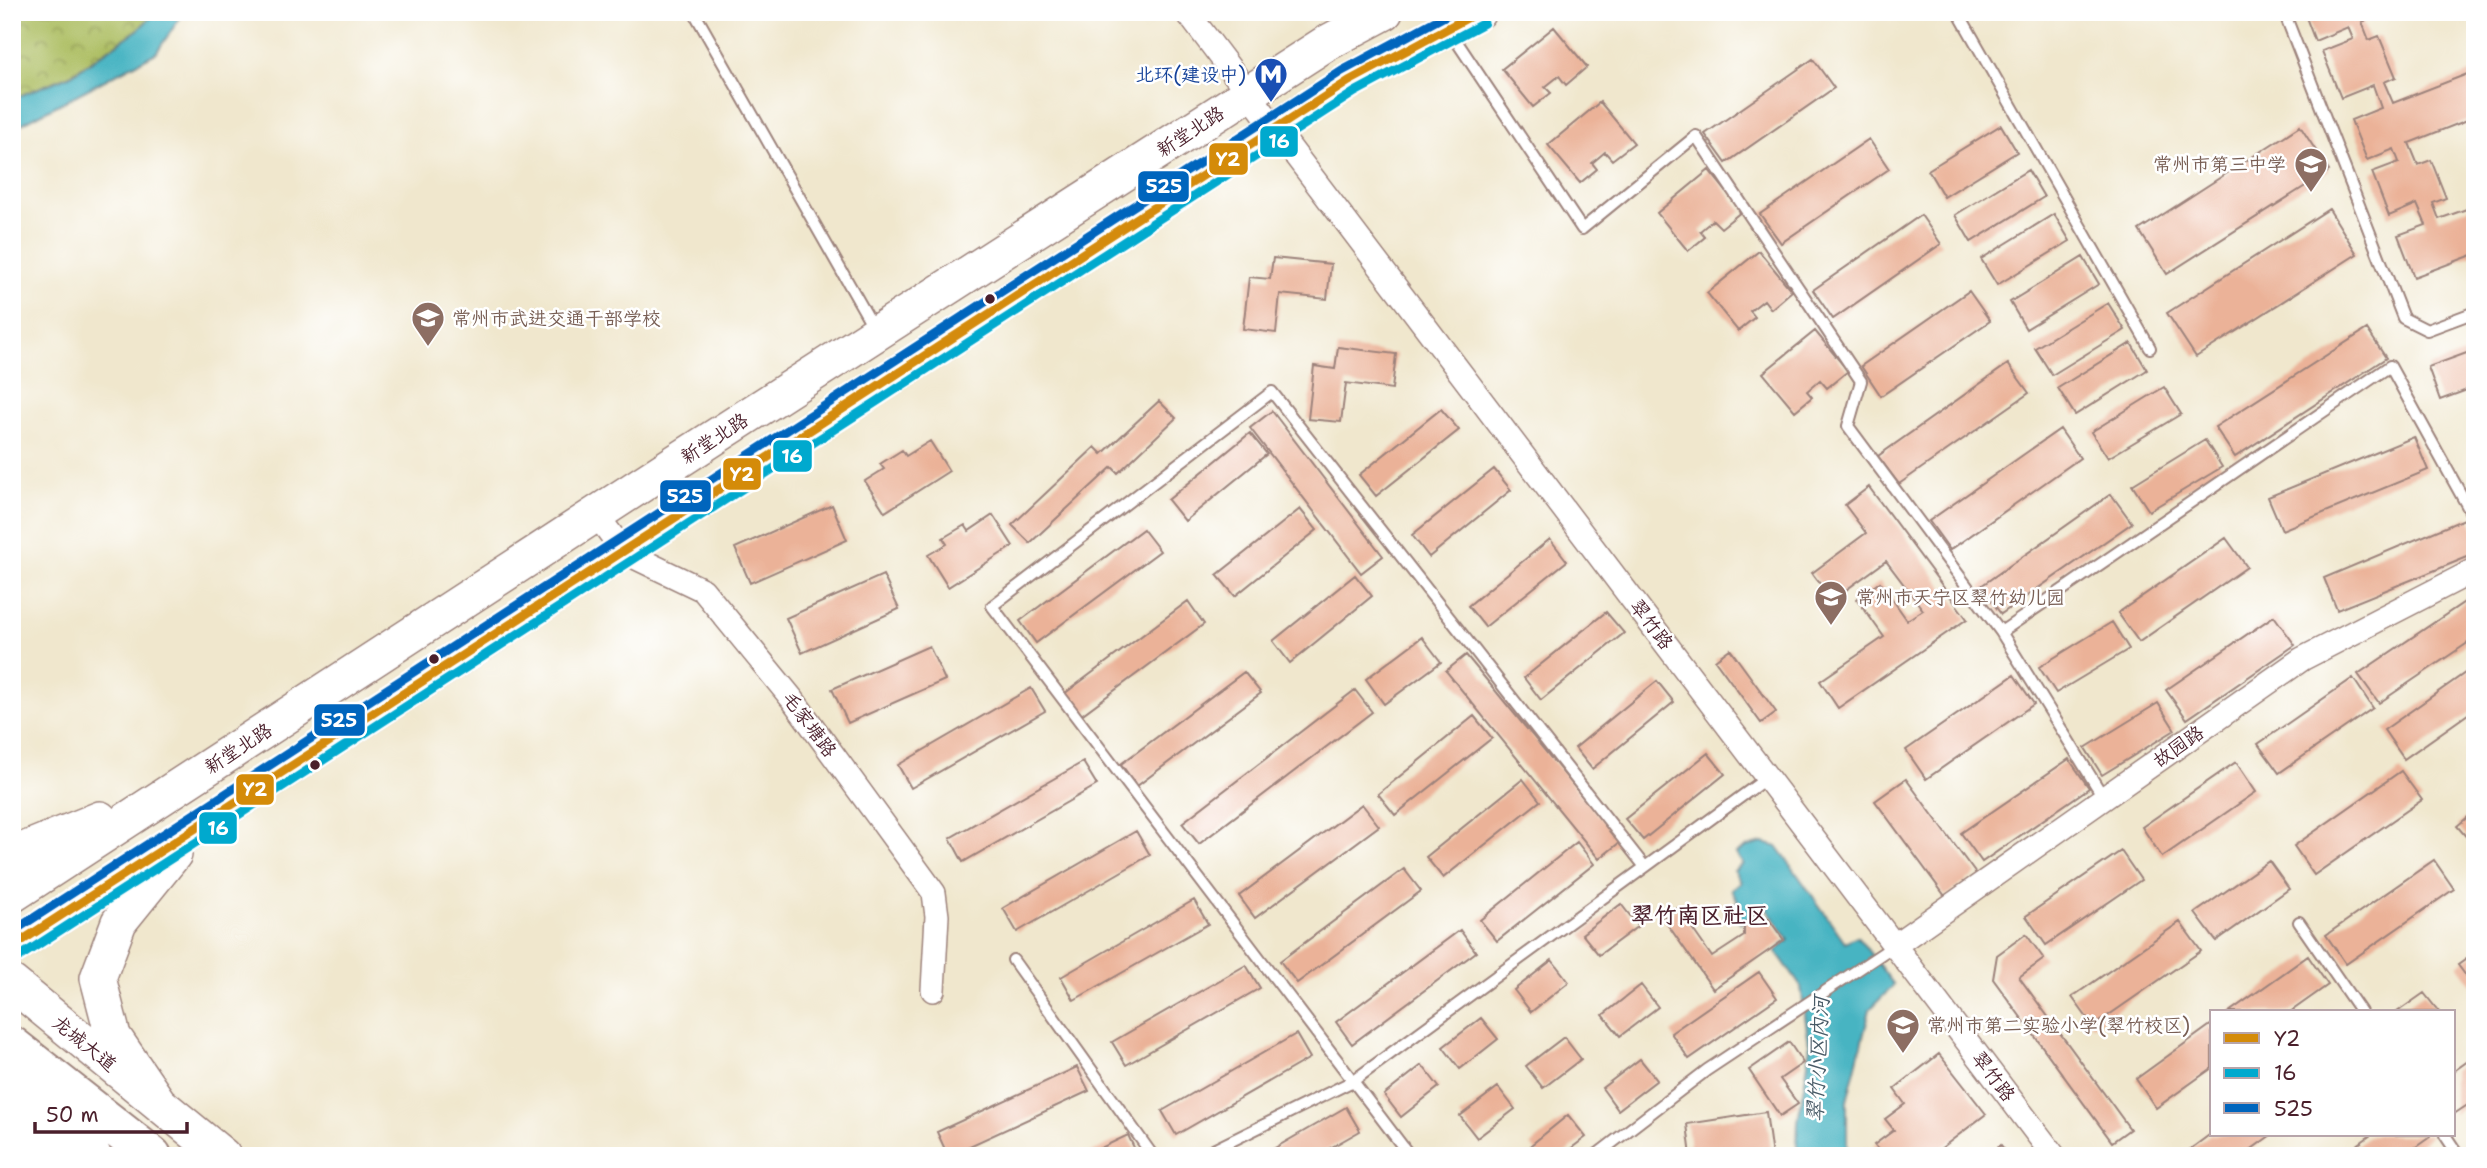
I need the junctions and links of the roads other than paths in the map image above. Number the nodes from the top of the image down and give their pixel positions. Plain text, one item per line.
1 (694, 12) edge
2 (1187, 12) edge
3 (1385, 12) edge
4 (1958, 12) edge
5 (2284, 12) edge
6 (1463, 20) edge
7 (1250, 93) junction
8 (1276, 129) junction
9 (2475, 312) edge
10 (877, 334) junction
11 (2150, 348) dead end
12 (596, 514) junction
13 (2475, 520) edge
14 (624, 552) junction
15 (2475, 570) edge
16 (2001, 632) junction
17 (1768, 778) junction
18 (172, 791) junction
19 (2104, 798) junction
20 (195, 828) junction
21 (12, 852) edge
22 (1645, 867) junction
23 (12, 895) edge
24 (2299, 922) dead end
25 (12, 947) edge
26 (1886, 951) junction
27 (1013, 960) dead end
28 (12, 983) edge
29 (933, 990) dead end
30 (2360, 1010) edge
31 (12, 1046) edge
32 (1353, 1081) junction
33 (12, 1093) edge
34 (158, 1102) junction
35 (12, 1133) edge
36 (2446, 1136) edge
37 (12, 1147) edge
38 (12, 1153) edge
39 (22, 1156) edge
40 (47, 1156) edge
41 (92, 1156) edge
42 (152, 1156) edge
43 (223, 1156) edge
44 (1153, 1156) edge
45 (1201, 1156) edge
46 (1410, 1156) edge
47 (1595, 1156) edge
48 (2054, 1156) edge
49 (2459, 1156) edge

1 - 10 lane
2 - 7 street, 翠竹路
3 - 7 main road, 新堂北路
4 - 11 lane
5 - 9 lane
6 - 8 main road
6 - 16 lane
7 - 8 street, 翠竹路
7 - 10 main road, 新堂北路
8 - 14 main road
8 - 17 street, 翠竹路
10 - 12 main road, 新堂北路
12 - 14 street, 毛家塘路
12 - 18 main road, 新堂北路
13 - 16 lane
14 - 20 main road
14 - 29 street, 毛家塘路
15 - 19 street, 故园路
16 - 19 lane
17 - 22 lane
17 - 26 street, 翠竹路
18 - 21 main road
18 - 23 main road, 新堂北路
19 - 26 street, 故园路
20 - 25 main road
20 - 34 main road
22 - 32 lane
22 - 32 lane
24 - 30 lane
26 - 47 lane
26 - 48 street, 翠竹路
27 - 44 lane
28 - 34 main road, 龙城大道
31 - 42 highway
32 - 45 lane
32 - 46 lane
33 - 41 highway
34 - 43 main road, 龙城大道
35 - 40 main road
36 - 49 lane
37 - 39 main road
38 - 39 main road

